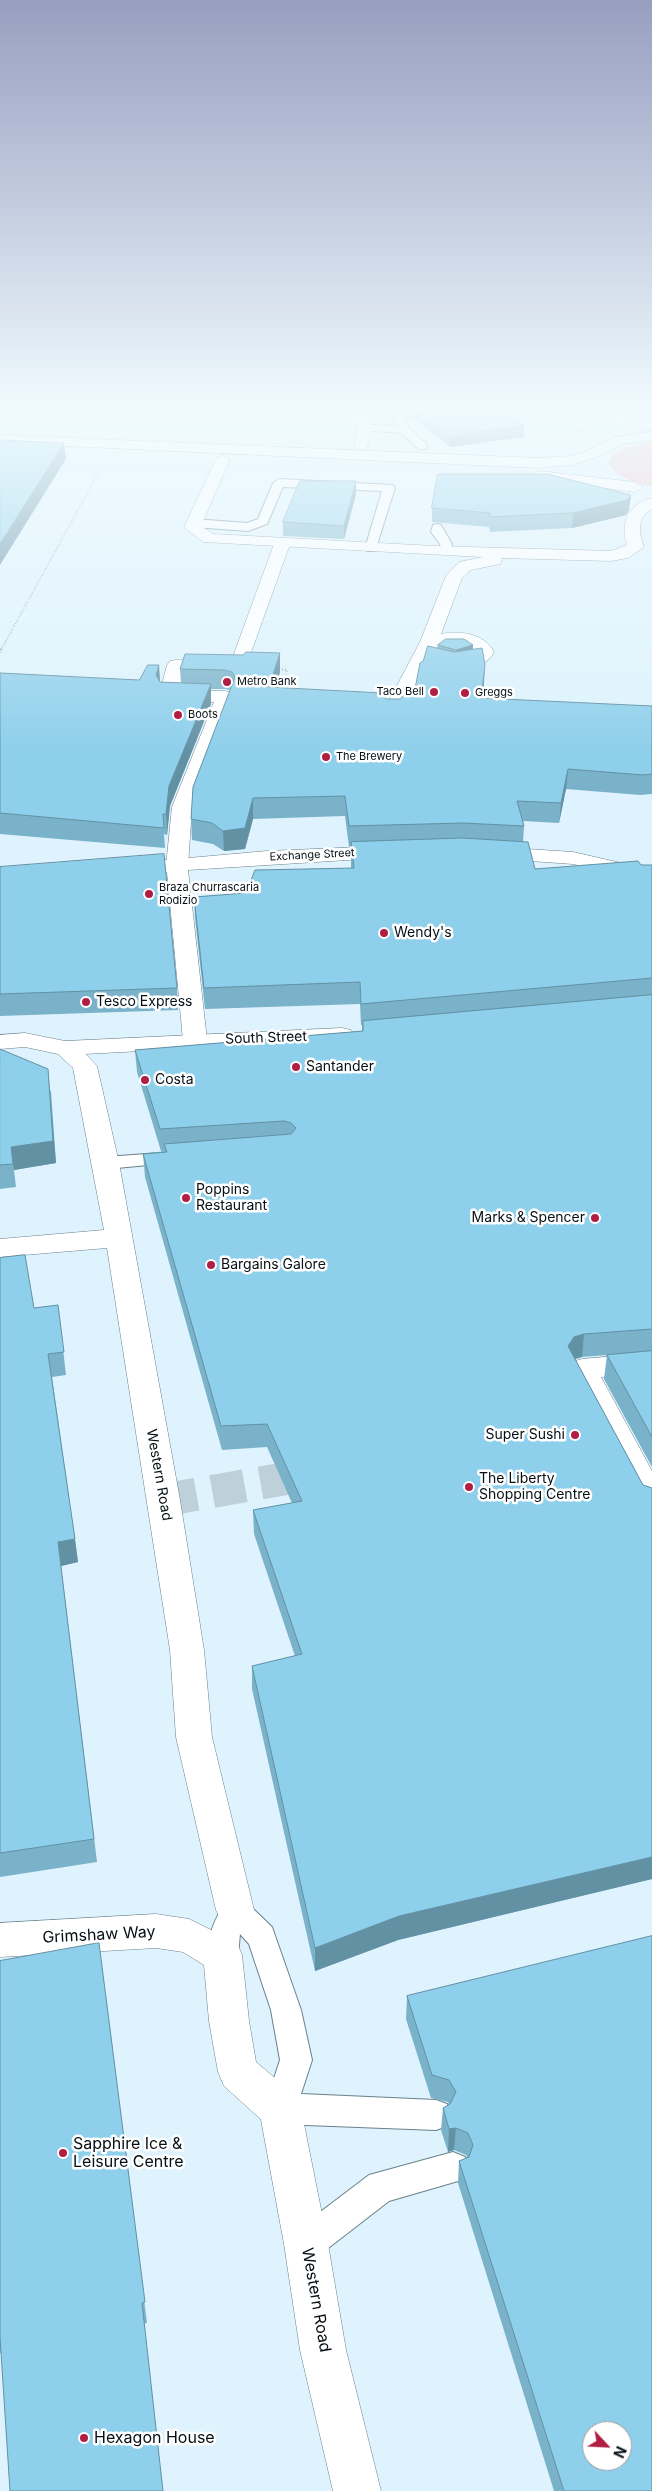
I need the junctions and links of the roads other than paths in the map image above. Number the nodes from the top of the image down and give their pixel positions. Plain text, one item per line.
1 (260, 522) edge
2 (379, 522) edge
3 (631, 522) edge
4 (194, 523) joint
5 (438, 528) edge
6 (282, 544) junction
7 (371, 548) junction
8 (446, 551) junction
9 (535, 554) junction
10 (393, 712) edge
11 (406, 852) edge
12 (480, 852) edge
13 (177, 866) junction
14 (110, 870) edge
15 (652, 876) edge
16 (368, 1034) edge
17 (195, 1040) junction
18 (0, 1042) edge
19 (66, 1048) junction
20 (195, 1157) edge
21 (106, 1163) junction
22 (119, 1238) junction
23 (0, 1248) edge
24 (652, 1363) edge
25 (652, 1500) edge
26 (235, 1910) junction
27 (0, 1940) edge
28 (223, 1955) junction
29 (280, 2109) junction
30 (436, 2115) dead end
31 (453, 2168) dead end
32 (306, 2244) junction
33 (357, 2491) edge

1 - 4 lane
2 - 7 lane
3 - 9 street
4 - 6 street
5 - 8 lane
6 - 7 street
6 - 13 street
7 - 8 street
8 - 9 street
9 - 10 street
11 - 13 street, Exchange Street
12 - 15 street
13 - 14 street, Exchange Street
13 - 17 street
16 - 17 street, South Street
17 - 19 street, South Street
18 - 19 street, South Street
19 - 21 street, Western Road
20 - 21 lane
21 - 22 street, Western Road
22 - 23 street
22 - 26 street, Western Road
24 - 25 street
26 - 28 lane
26 - 29 lane, Western Road
27 - 28 street, Grimshaw Way
28 - 29 street
29 - 30 lane
29 - 32 street, Western Road
31 - 32 lane
32 - 33 street, Western Road

